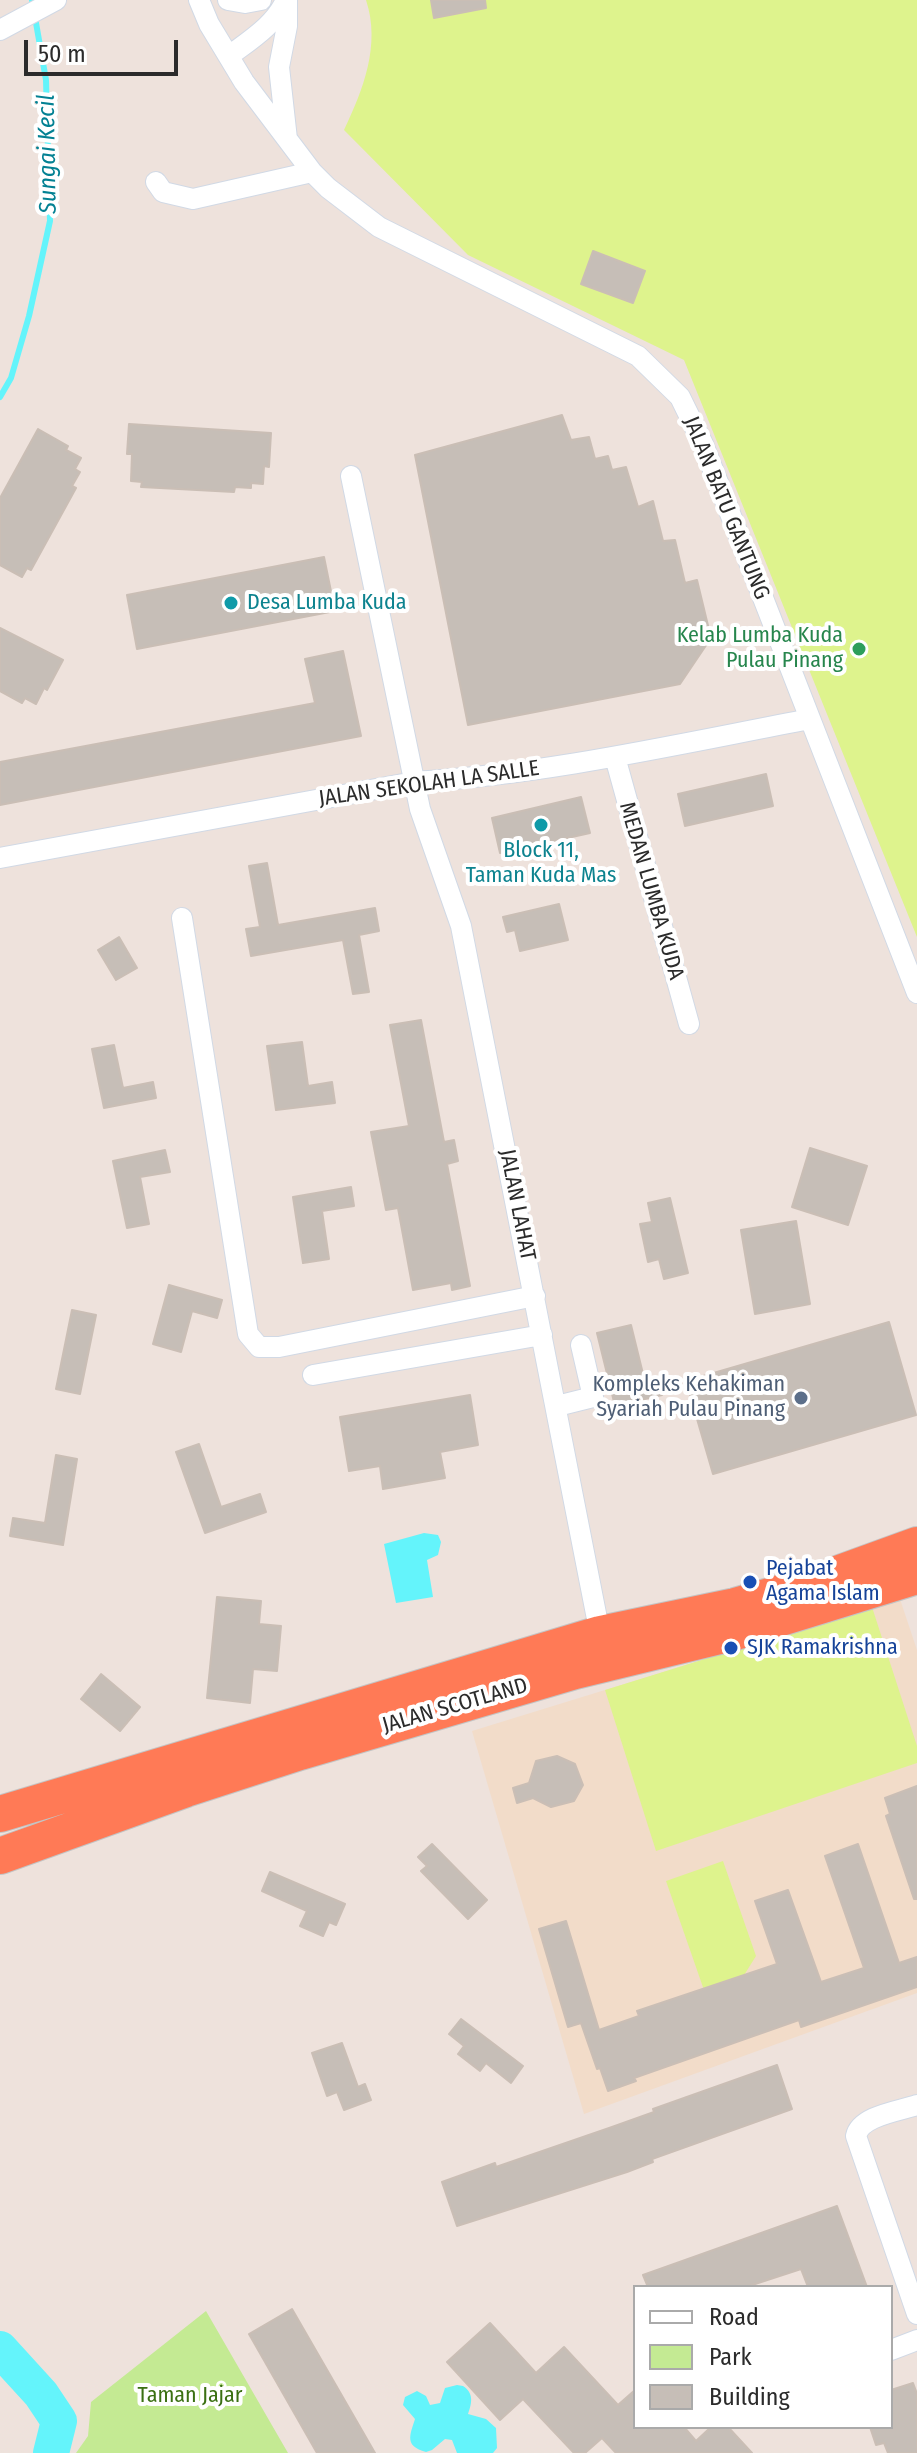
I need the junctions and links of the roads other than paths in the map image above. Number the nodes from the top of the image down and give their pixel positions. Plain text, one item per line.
1 (56, 0) edge
2 (199, 0) edge
3 (228, 0) edge
4 (261, 0) edge
5 (287, 0) edge
6 (0, 30) edge
7 (229, 56) junction
8 (288, 142) junction
9 (312, 172) junction
10 (156, 182) dead end
11 (351, 476) dead end
12 (810, 719) junction
13 (615, 757) junction
14 (414, 782) junction
15 (0, 858) edge
16 (182, 918) dead end
17 (917, 993) edge
18 (689, 1024) dead end
19 (535, 1296) junction
20 (542, 1335) junction
21 (581, 1345) dead end
22 (313, 1375) dead end
23 (557, 1406) junction
24 (917, 1545) edge
25 (917, 1576) edge
26 (600, 1634) junction
27 (0, 1814) edge
28 (0, 1856) edge
29 (917, 2105) edge
30 (917, 2314) edge
31 (917, 2340) edge
32 (893, 2349) edge

1 - 6 street
2 - 7 street, JALAN BATU GANTUNG
3 - 4 street
5 - 7 street
5 - 8 street
7 - 8 street, JALAN BATU GANTUNG
8 - 9 street, JALAN BATU GANTUNG
9 - 10 street
9 - 12 street, JALAN BATU GANTUNG
11 - 14 street, JALAN LAHAT
12 - 13 street, JALAN SEKOLAH LA SALLE
12 - 17 street, JALAN BATU GANTUNG
13 - 14 street, JALAN SEKOLAH LA SALLE
13 - 18 street, MEDAN LUMBA KUDA
14 - 15 street, JALAN SEKOLAH LA SALLE
14 - 19 street, JALAN LAHAT
16 - 19 street
19 - 20 street, JALAN LAHAT
20 - 22 street
20 - 23 street, JALAN LAHAT
21 - 23 street
23 - 26 street, JALAN LAHAT
24 - 26 highway, JALAN SCOTLAND
25 - 28 highway, JALAN SCOTLAND
26 - 27 highway, JALAN SCOTLAND
29 - 30 street
31 - 32 street

